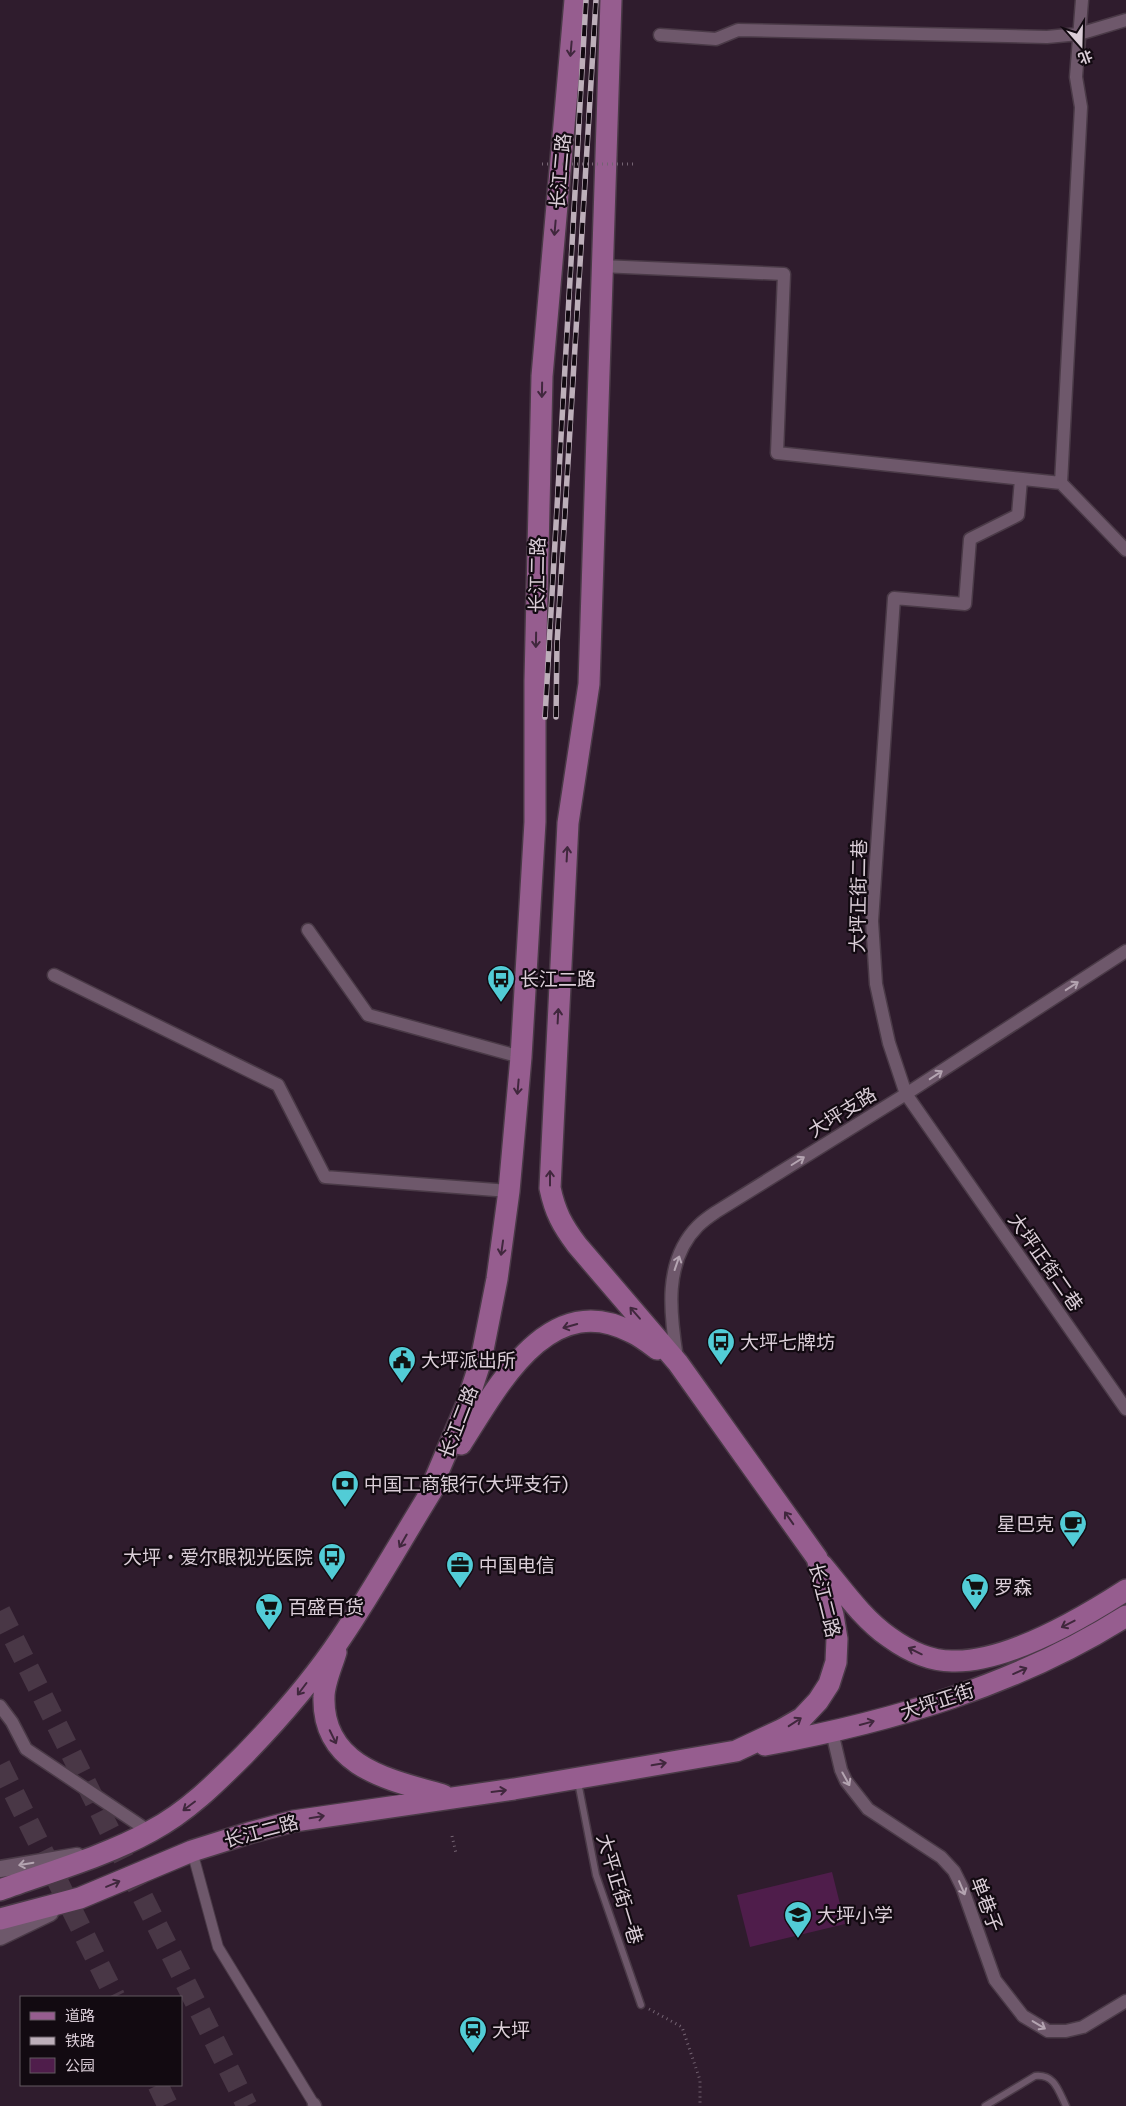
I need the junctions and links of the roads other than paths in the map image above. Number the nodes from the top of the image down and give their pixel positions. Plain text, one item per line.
1 (575, 0) edge
2 (611, 0) edge
3 (1082, 0) edge
4 (1126, 20) edge
5 (1079, 34) junction
6 (660, 35) dead end
7 (601, 266) junction
8 (1021, 478) junction
9 (1061, 483) junction
10 (1126, 550) edge
11 (308, 930) dead end
12 (1126, 951) edge
13 (54, 975) dead end
14 (521, 1057) junction
15 (906, 1094) junction
16 (509, 1191) junction
17 (678, 1363) junction
18 (1126, 1409) edge
19 (427, 1498) junction
20 (817, 1558) junction
21 (1126, 1590) edge
22 (1125, 1618) edge
23 (340, 1640) junction
24 (0, 1706) edge
25 (832, 1732) junction
26 (736, 1751) junction
27 (577, 1779) junction
28 (451, 1798) junction
29 (150, 1832) junction
30 (108, 1850) junction
31 (192, 1851) junction
32 (0, 1869) edge
33 (0, 1890) edge
34 (80, 1898) junction
35 (0, 1918) edge
36 (0, 1937) edge
37 (1126, 2001) edge
38 (642, 2005) road end
39 (314, 2105) edge
40 (985, 2106) edge
41 (1066, 2106) edge

1 -> 14 main road, 长江二路
2 - 7 main road, 长江二路
3 - 5 street
4 - 5 street
5 - 6 street
5 - 9 street
7 - 8 street
17 -> 7 main road, 长江二路
8 - 9 street
8 - 15 street, 大坪正街二巷
9 - 10 street
11 - 14 street
15 -> 12 street, 大坪支路
13 - 16 street
14 -> 16 main road, 长江二路
17 -> 15 street, 大坪支路
15 - 18 street, 大坪正街二巷
16 -> 19 main road, 长江二路
17 -> 19 main road, 长江二路
20 -> 17 main road, 长江二路
19 -> 23 main road, 长江二路
21 -> 20 main road, 大坪正街
26 -> 20 main road, 长江二路
25 -> 22 main road, 大坪正街
23 -> 28 main road, 长江二路
23 -> 29 main road, 长江二路
24 - 29 street
25 - 26 main road, 大坪正街
25 -> 37 street, 单巷子
27 -> 26 main road, 长江二路
28 -> 27 main road, 长江二路
27 - 38 lane, 大平正街一巷
31 -> 28 main road, 长江二路
29 - 30 main road, 长江二路
30 -> 32 street, 长江二路
30 - 33 main road, 长江二路
34 -> 31 main road, 长江二路
31 - 39 street
34 - 35 main road, 长江二路
34 - 36 street, 长江二路
40 - 41 lane

